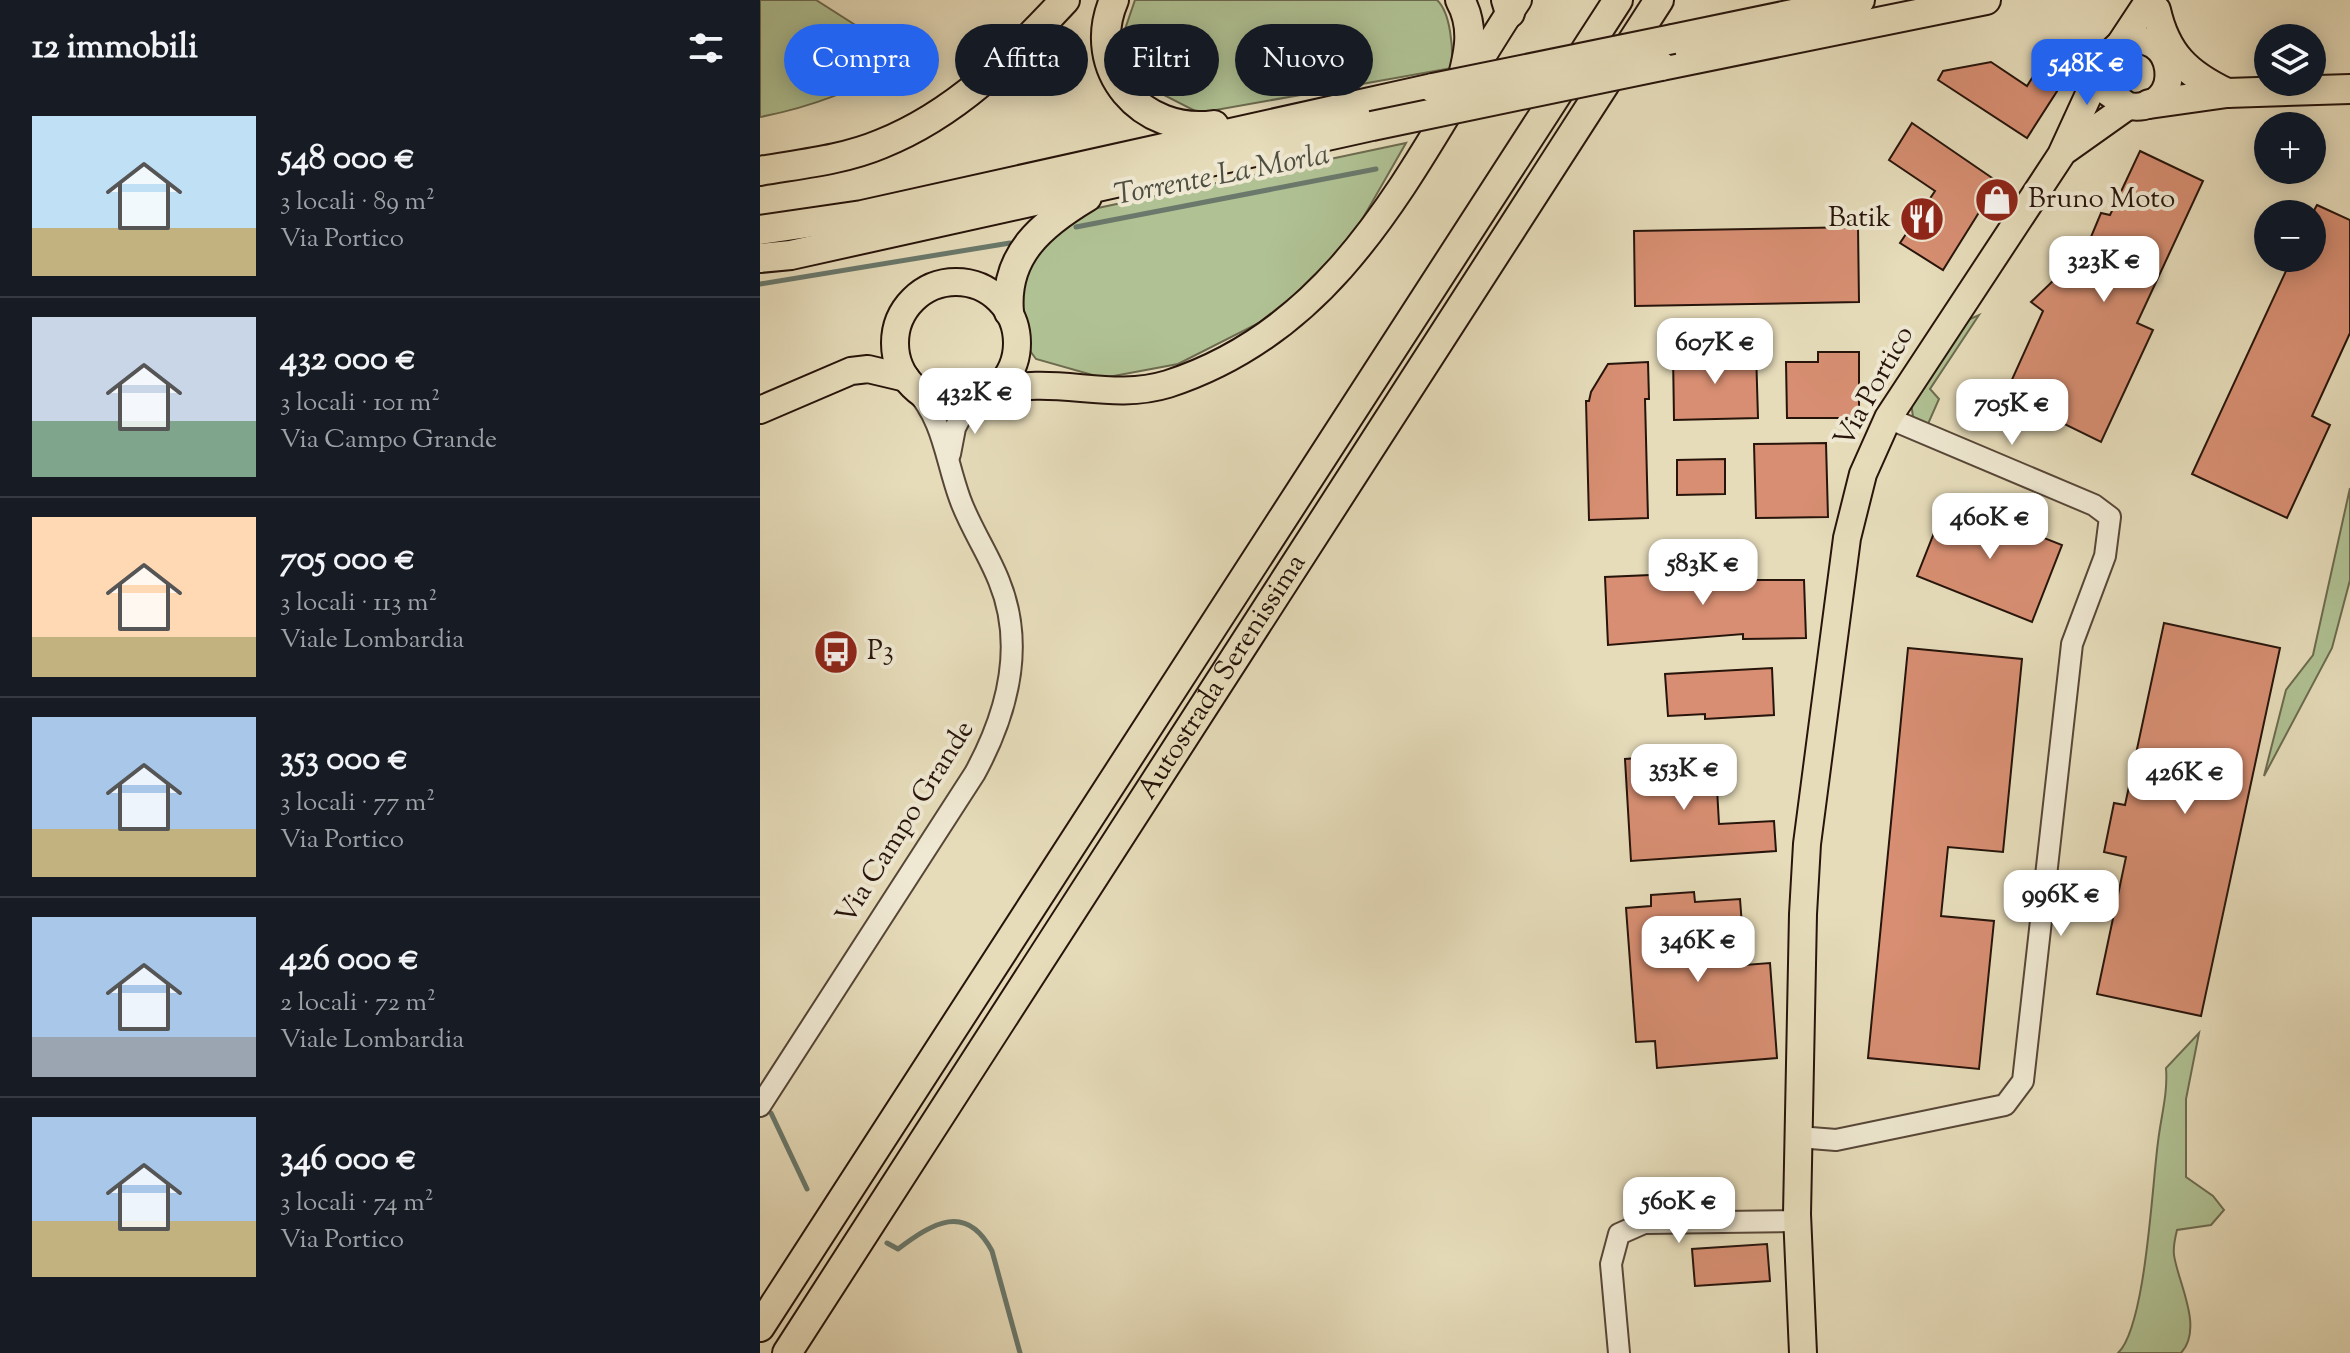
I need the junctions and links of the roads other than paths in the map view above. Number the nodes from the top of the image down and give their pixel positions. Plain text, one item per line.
1 (1065, 0) edge
2 (1114, 0) edge
3 (1460, 0) edge
4 (1618, 0) edge
5 (1659, 0) edge
6 (1986, 0) edge
7 (1846, 2) edge
8 (2156, 3) edge
9 (1511, 4) edge
10 (2120, 44) junction
11 (2161, 56) junction
12 (2102, 68) junction
13 (1446, 89) junction
14 (2350, 89) edge
15 (2227, 93) junction
16 (2138, 105) junction
17 (1302, 118) junction
18 (2061, 155) junction
19 (760, 171) edge
20 (1105, 186) junction
21 (760, 230) edge
22 (760, 258) edge
23 (1009, 312) junction
24 (1017, 342) junction
25 (910, 383) junction
26 (1068, 385) junction
27 (979, 398) junction
28 (760, 410) edge
29 (1888, 418) junction
30 (949, 458) junction
31 (760, 1106) edge
32 (1798, 1137) junction
33 (1797, 1214) junction
34 (760, 1327) edge
35 (787, 1353) edge
36 (1619, 1353) edge
37 (1803, 1353) edge

1 - 19 highway
2 - 17 highway
3 - 13 highway
4 - 34 highway, Autostrada Serenissima
5 - 35 highway, Autostrada Serenissima
6 - 20 highway, bridge
7 - 13 highway, bridge
8 - 10 main road, Via Portico
8 - 11 main road, Via Portico
8 - 15 highway
9 - 13 main road
10 - 11 main road
10 - 12 main road, Via Portico
11 - 15 highway
11 - 16 main road, Via Portico
12 - 16 main road
12 - 18 main road, Via Portico
13 - 17 highway
13 - 26 main road
14 - 15 highway
15 - 16 highway
16 - 18 main road, Via Portico
17 - 21 highway
18 - 29 main road, Via Portico
20 - 22 highway
20 - 23 highway
23 - 24 main road
23 - 25 main road
24 - 26 main road
24 - 27 main road
25 - 27 main road
25 - 28 main road
25 - 30 street, Via Campo Grande
26 - 27 main road
27 - 30 street
29 - 32 main road, Via Portico
29 - 32 street
30 - 31 street, Via Campo Grande
32 - 33 main road, Via Portico
33 - 36 street
33 - 37 main road, Via Portico

